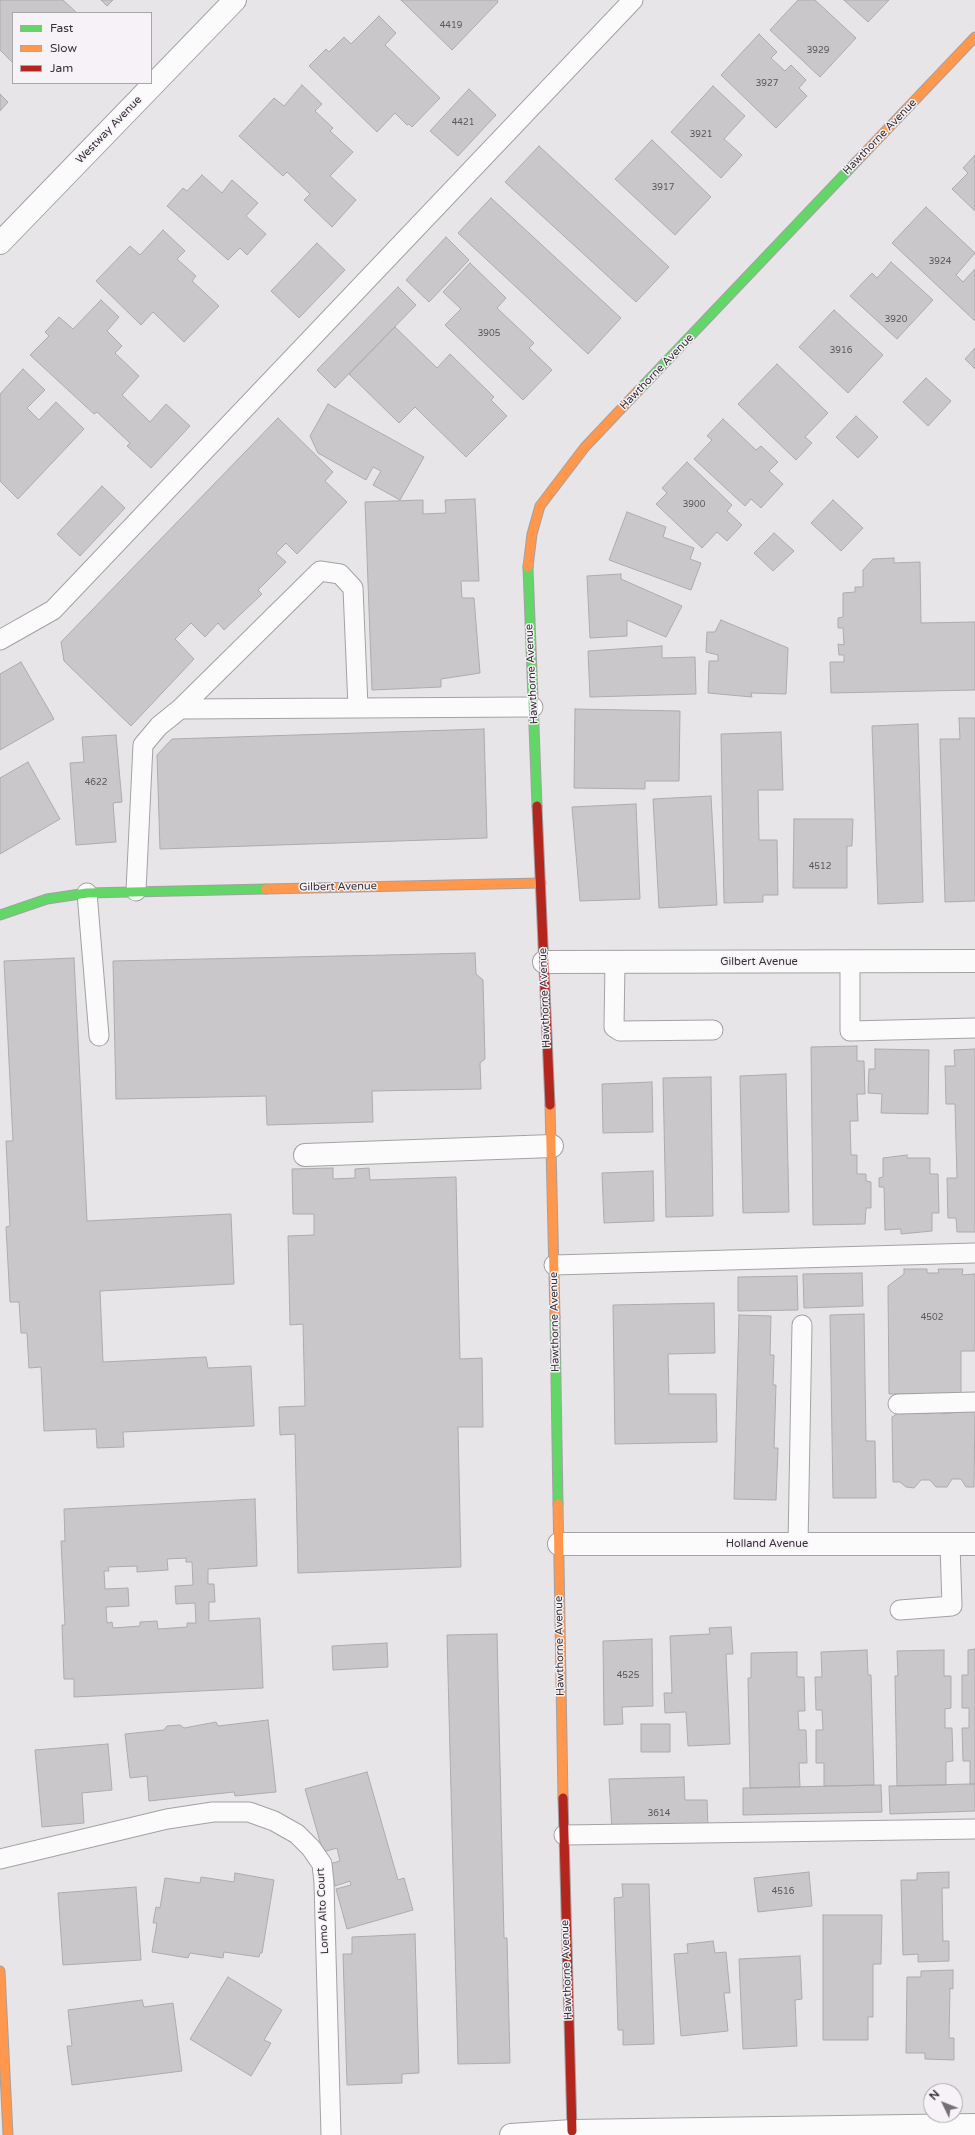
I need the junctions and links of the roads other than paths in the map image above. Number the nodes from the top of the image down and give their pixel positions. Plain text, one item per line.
1 (234, 0) edge
2 (633, 0) edge
3 (975, 37) edge
4 (0, 242) edge
5 (0, 640) edge
6 (358, 707) junction
7 (533, 707) junction
8 (180, 709) junction
9 (540, 883) junction
10 (136, 891) junction
11 (87, 894) junction
12 (0, 915) edge
13 (975, 961) edge
14 (544, 962) junction
15 (615, 962) junction
16 (850, 962) junction
17 (975, 1028) edge
18 (713, 1030) dead end
19 (99, 1036) dead end
20 (552, 1146) junction
21 (305, 1155) dead end
22 (975, 1253) edge
23 (554, 1265) junction
24 (802, 1325) dead end
25 (975, 1402) edge
26 (898, 1404) dead end
27 (559, 1544) junction
28 (798, 1544) junction
29 (950, 1544) junction
30 (975, 1544) edge
31 (900, 1610) dead end
32 (975, 1828) edge
33 (564, 1834) junction
34 (0, 1860) edge
35 (0, 1971) edge
36 (975, 2125) edge
37 (916, 2130) edge
38 (572, 2131) junction
39 (684, 2132) edge
40 (548, 2134) edge
41 (8, 2135) edge
42 (331, 2135) edge
43 (512, 2135) edge

1 - 4 street, Westway Avenue
2 - 5 lane
3 - 7 street, Hawthorne Avenue
6 - 7 lane
6 - 8 lane
6 - 8 lane
7 - 9 street, Hawthorne Avenue
8 - 10 lane
9 - 10 street, Gilbert Avenue
9 - 14 street, Hawthorne Avenue
10 - 11 street, Gilbert Avenue
11 - 12 street, Gilbert Avenue
11 - 19 lane
13 - 16 street, Gilbert Avenue
14 - 15 street, Gilbert Avenue
14 - 20 street, Hawthorne Avenue
15 - 16 street, Gilbert Avenue
15 - 18 lane
16 - 17 lane
20 - 21 street
20 - 23 street, Hawthorne Avenue
22 - 23 lane
23 - 27 street, Hawthorne Avenue
24 - 28 lane
25 - 26 lane
27 - 28 street, Holland Avenue
27 - 33 street, Hawthorne Avenue
28 - 29 street, Holland Avenue
29 - 30 street, Holland Avenue
29 - 31 lane
32 - 33 lane
33 - 38 street, Hawthorne Avenue
34 - 42 lane, Lomo Alto Court
35 - 41 street
36 - 37 street
37 - 39 street
38 - 39 street
38 - 40 street
40 - 43 street

